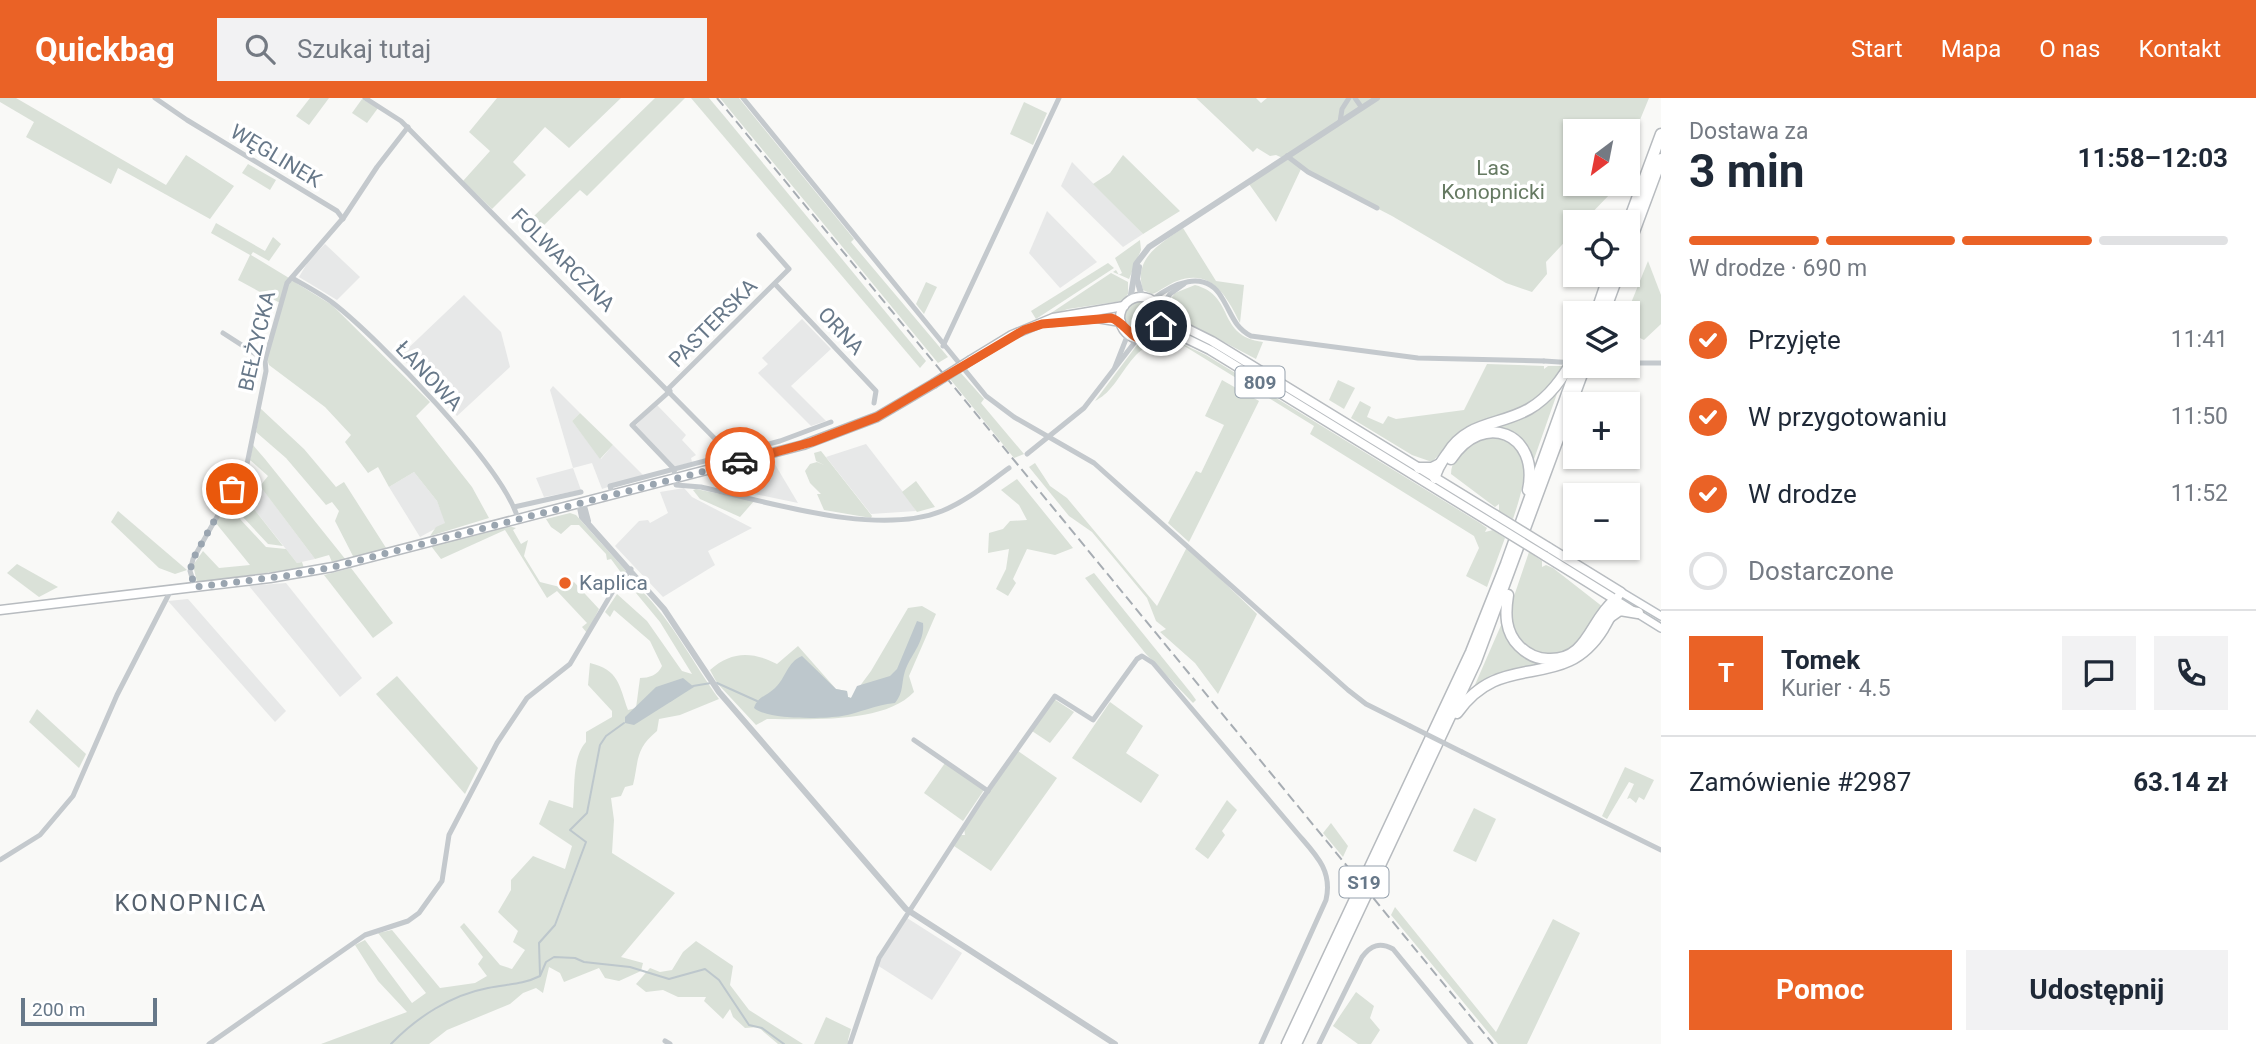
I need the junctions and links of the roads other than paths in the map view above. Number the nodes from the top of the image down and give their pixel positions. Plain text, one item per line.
1 (155, 98) edge
2 (365, 98) edge
3 (743, 98) edge
4 (1059, 98) edge
5 (1352, 98) edge
6 (1377, 98) edge
7 (1362, 108) junction
8 (1340, 122) junction
9 (408, 127) junction
10 (1661, 134) edge
11 (1287, 156) junction
12 (1661, 159) edge
13 (1377, 208) dead end
14 (1633, 210) edge
15 (1640, 216) edge
16 (343, 219) junction
17 (759, 236) dead end
18 (1149, 247) junction
19 (292, 278) junction
20 (777, 281) junction
21 (1189, 282) junction
22 (1142, 297) junction
23 (1152, 300) junction
24 (1127, 303) junction
25 (1161, 313) junction
26 (1121, 321) junction
27 (1042, 324) junction
28 (1158, 330) junction
29 (223, 333) dead end
30 (1128, 334) junction
31 (1138, 338) junction
32 (943, 346) junction
33 (265, 360) junction
34 (1563, 363) edge
35 (1640, 363) edge
36 (1661, 363) edge
37 (1113, 371) junction
38 (1563, 377) edge
39 (1571, 378) edge
40 (1582, 378) edge
41 (669, 390) junction
42 (874, 403) dead end
43 (831, 422) dead end
44 (1050, 437) junction
45 (1027, 454) dead end
46 (731, 459) junction
47 (1441, 464) junction
48 (1009, 468) dead end
49 (1419, 468) junction
50 (674, 474) junction
51 (1433, 482) junction
52 (581, 492) dead end
53 (579, 503) junction
54 (514, 506) junction
55 (517, 519) junction
56 (1521, 522) junction
57 (1514, 564) junction
58 (631, 569) junction
59 (195, 587) junction
60 (171, 590) junction
61 (1618, 596) junction
62 (0, 610) edge
63 (1638, 613) junction
64 (1661, 616) edge
65 (1610, 617) junction
66 (1661, 628) edge
67 (914, 740) dead end
68 (1440, 740) junction
69 (988, 791) junction
70 (1661, 850) edge
71 (0, 860) edge
72 (909, 911) junction
73 (209, 1044) edge
74 (850, 1044) edge
75 (1115, 1044) edge
76 (1261, 1044) edge
77 (1287, 1044) edge
78 (1296, 1044) edge
79 (1319, 1044) edge
80 (1471, 1044) edge

1 - 16 street, WĘGLINEK
2 - 9 street, FOLWARCZNA
3 - 32 street
4 - 32 street
5 - 7 street
5 - 8 street
6 - 7 street
7 - 8 street
8 - 11 street
9 - 16 street, BEŁŻYCKA
9 - 41 street, FOLWARCZNA
10 - 14 highway
11 - 13 street
11 - 18 street
12 - 15 highway
16 - 19 street, BEŁŻYCKA
17 - 20 street
18 - 22 street
18 - 24 street
19 - 33 street, BEŁŻYCKA
19 - 54 street, ŁANOWA
20 - 41 street, PASTERSKA
20 - 42 street, ORNA
21 - 23 street
21 - 25 street
21 - 34 street, bridge
22 - 23 main road
22 - 24 main road
23 - 25 main road, 809
24 - 26 main road
24 - 27 main road
25 - 28 main road
25 - 49 main road, 809
26 - 27 main road
26 - 30 main road
27 - 46 main road, bridge
28 - 31 main road
28 - 51 main road, 809
29 - 33 street
30 - 31 main road
30 - 37 street
31 - 37 street
32 - 44 street
33 - 59 street, BEŁŻYCKA
35 - 36 street
37 - 44 street
38 - 47 highway
39 - 56 highway, S19
40 - 57 highway, S19
41 - 46 street, FOLWARCZNA
41 - 50 street, PASTERSKA
43 - 46 street
44 - 45 street
44 - 70 street, bridge
46 - 50 street
46 - 50 main road
47 - 49 highway
47 - 51 highway
48 - 50 street
49 - 51 main road, 809
50 - 53 main road
51 - 56 highway
51 - 61 main road, bridge
51 - 61 main road, bridge
52 - 54 street
53 - 55 main road
53 - 58 street
54 - 55 street, ŁANOWA
55 - 59 main road
56 - 77 highway, S19
57 - 61 highway
57 - 68 highway, S19
58 - 72 street
58 - 73 street
59 - 60 main road
60 - 62 main road
60 - 71 street
61 - 63 main road
61 - 64 main road
61 - 65 highway
63 - 65 highway
63 - 66 main road
65 - 68 highway
67 - 69 street
68 - 78 highway, S19
69 - 72 street
69 - 76 street
72 - 74 street
72 - 75 street
79 - 80 street

